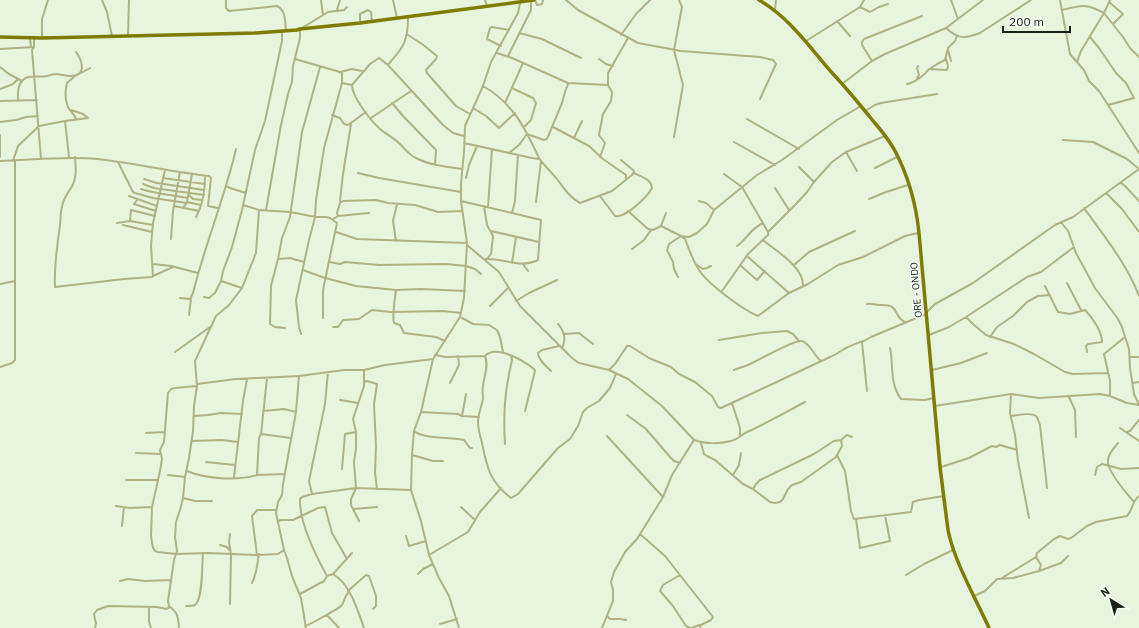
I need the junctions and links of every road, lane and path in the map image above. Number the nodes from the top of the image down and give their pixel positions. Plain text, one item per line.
1 (48, 0) edge
2 (102, 0) edge
3 (129, 0) edge
4 (226, 0) edge
5 (321, 0) edge
6 (340, 0) edge
7 (393, 0) edge
8 (485, 0) edge
9 (533, 0) edge
10 (543, 0) edge
11 (566, 0) edge
12 (650, 0) edge
13 (679, 0) edge
14 (759, 0) edge
15 (776, 0) edge
16 (864, 0) edge
17 (951, 0) edge
18 (983, 0) edge
19 (1030, 0) edge
20 (1060, 0) edge
21 (518, 1) edge
22 (1110, 1) edge
23 (888, 4) dead end
24 (488, 6) junction
25 (347, 7) dead end
26 (860, 7) junction
27 (337, 10) junction
28 (775, 10) junction
29 (1062, 10) junction
30 (1104, 13) junction
31 (323, 15) junction
32 (408, 16) junction
33 (922, 16) dead end
34 (397, 18) junction
35 (958, 19) junction
36 (372, 21) junction
37 (837, 21) junction
38 (360, 23) junction
39 (1113, 24) junction
40 (946, 28) junction
41 (299, 30) junction
42 (509, 30) junction
43 (284, 31) junction
44 (519, 33) junction
45 (408, 35) junction
46 (621, 35) junction
47 (112, 36) junction
48 (128, 36) junction
49 (850, 36) dead end
50 (957, 36) junction
51 (0, 37) edge
52 (1090, 37) junction
53 (32, 38) junction
54 (42, 38) junction
55 (628, 38) junction
56 (806, 41) junction
57 (501, 46) junction
58 (30, 47) junction
59 (33, 48) junction
60 (0, 49) edge
61 (674, 50) junction
62 (948, 50) junction
63 (76, 52) dead end
64 (497, 53) junction
65 (508, 56) junction
66 (1139, 57) edge
67 (581, 58) dead end
68 (295, 59) junction
69 (599, 59) dead end
70 (946, 59) junction
71 (872, 61) junction
72 (951, 61) dead end
73 (523, 63) junction
74 (1078, 63) junction
75 (388, 65) junction
76 (613, 66) junction
77 (918, 66) dead end
78 (0, 67) edge
79 (320, 67) junction
80 (90, 68) dead end
81 (931, 68) junction
82 (340, 72) junction
83 (362, 72) junction
84 (80, 73) junction
85 (76, 75) junction
86 (35, 77) junction
87 (18, 79) junction
88 (916, 79) junction
89 (22, 81) junction
90 (342, 83) junction
91 (568, 84) junction
92 (842, 84) junction
93 (906, 84) dead end
94 (352, 85) junction
95 (608, 85) junction
96 (483, 86) junction
97 (512, 88) junction
98 (0, 89) edge
99 (411, 91) junction
100 (937, 94) dead end
101 (760, 99) dead end
102 (37, 100) junction
103 (0, 101) edge
104 (18, 101) junction
105 (392, 103) junction
106 (506, 103) junction
107 (1107, 105) junction
108 (861, 106) junction
109 (473, 108) junction
110 (70, 110) junction
111 (865, 111) junction
112 (366, 112) junction
113 (515, 113) junction
114 (470, 114) junction
115 (332, 115) junction
116 (38, 116) junction
117 (371, 118) junction
118 (76, 119) junction
119 (747, 119) dead end
120 (65, 121) junction
121 (582, 121) dead end
122 (0, 122) edge
123 (351, 124) junction
124 (40, 126) junction
125 (524, 127) junction
126 (553, 127) junction
127 (527, 134) junction
128 (0, 135) edge
129 (464, 136) junction
130 (885, 136) junction
131 (674, 137) dead end
132 (574, 138) junction
133 (1063, 140) dead end
134 (734, 142) dead end
135 (464, 144) junction
136 (477, 146) junction
137 (236, 148) dead end
138 (492, 149) junction
139 (799, 149) junction
140 (846, 152) junction
141 (509, 153) junction
142 (1139, 153) edge
143 (518, 155) junction
144 (0, 157) edge
145 (75, 157) junction
146 (600, 157) junction
147 (898, 157) junction
148 (69, 158) junction
149 (41, 159) junction
150 (540, 160) junction
151 (621, 160) dead end
152 (0, 161) edge
153 (14, 161) junction
154 (118, 161) junction
155 (435, 164) junction
156 (775, 165) junction
157 (799, 167) dead end
158 (875, 168) dead end
159 (462, 169) junction
160 (1139, 169) edge
161 (165, 170) junction
162 (857, 171) dead end
163 (180, 172) junction
164 (358, 173) dead end
165 (634, 173) junction
166 (192, 174) junction
167 (724, 174) dead end
168 (205, 176) junction
169 (163, 178) junction
170 (466, 178) dead end
171 (144, 179) dead end
172 (179, 180) junction
173 (191, 181) junction
174 (625, 181) junction
175 (814, 182) junction
176 (1121, 183) junction
177 (144, 184) dead end
178 (162, 184) junction
179 (205, 184) junction
180 (910, 184) junction
181 (177, 185) junction
182 (226, 186) junction
183 (190, 187) junction
184 (742, 187) junction
185 (161, 188) junction
186 (774, 188) dead end
187 (141, 189) dead end
188 (177, 190) junction
189 (204, 190) junction
190 (461, 192) junction
191 (246, 193) junction
192 (1106, 193) junction
193 (160, 194) junction
194 (188, 195) junction
195 (204, 195) junction
196 (129, 196) dead end
197 (176, 196) junction
198 (600, 196) junction
199 (159, 198) junction
200 (869, 199) dead end
201 (137, 200) junction
202 (202, 200) junction
203 (175, 201) junction
204 (461, 201) junction
205 (699, 201) dead end
206 (340, 202) junction
207 (536, 202) dead end
208 (1139, 202) edge
209 (187, 203) junction
210 (397, 204) junction
211 (201, 205) junction
212 (243, 205) junction
213 (157, 206) junction
214 (174, 206) junction
215 (484, 206) junction
216 (184, 207) junction
217 (488, 207) junction
218 (188, 208) junction
219 (218, 208) junction
220 (1084, 208) junction
221 (259, 210) junction
222 (266, 210) junction
223 (714, 210) junction
224 (789, 210) junction
225 (156, 211) junction
226 (199, 211) junction
227 (462, 211) junction
228 (628, 211) junction
229 (290, 212) junction
230 (369, 213) dead end
231 (512, 213) junction
232 (666, 213) dead end
233 (155, 216) junction
234 (196, 216) dead end
235 (338, 216) junction
236 (315, 217) junction
237 (332, 220) junction
238 (130, 221) junction
239 (1061, 222) junction
240 (117, 223) dead end
241 (762, 223) junction
242 (123, 225) dead end
243 (153, 225) junction
244 (661, 226) junction
245 (651, 230) junction
246 (491, 231) junction
247 (855, 231) dead end
248 (152, 232) junction
249 (336, 232) junction
250 (768, 232) junction
251 (1139, 232) edge
252 (919, 233) junction
253 (682, 236) junction
254 (516, 237) junction
255 (689, 237) junction
256 (171, 240) dead end
257 (763, 240) junction
258 (396, 241) junction
259 (539, 242) junction
260 (467, 244) junction
261 (686, 244) junction
262 (737, 246) dead end
263 (1074, 247) junction
264 (632, 248) dead end
265 (747, 256) junction
266 (278, 259) junction
267 (485, 259) junction
268 (304, 262) junction
269 (329, 262) junction
270 (153, 264) junction
271 (512, 264) junction
272 (523, 264) junction
273 (696, 264) junction
274 (794, 265) junction
275 (466, 266) junction
276 (711, 266) dead end
277 (740, 266) junction
278 (173, 267) junction
279 (302, 270) junction
280 (528, 271) dead end
281 (764, 271) junction
282 (198, 273) junction
283 (481, 274) dead end
284 (153, 276) junction
285 (678, 277) dead end
286 (325, 278) junction
287 (557, 280) dead end
288 (15, 281) junction
289 (221, 281) junction
290 (1067, 283) dead end
291 (0, 284) edge
292 (803, 286) junction
293 (1046, 286) dead end
294 (242, 288) junction
295 (508, 288) junction
296 (396, 290) junction
297 (465, 291) junction
298 (722, 292) junction
299 (789, 293) junction
300 (1050, 295) junction
301 (1139, 296) edge
302 (192, 297) junction
303 (204, 297) dead end
304 (180, 298) dead end
305 (516, 301) junction
306 (867, 304) dead end
307 (490, 306) dead end
308 (1081, 310) junction
309 (394, 311) junction
310 (461, 313) junction
311 (926, 313) junction
312 (189, 315) dead end
313 (966, 317) junction
314 (323, 318) dead end
315 (462, 318) dead end
316 (906, 322) junction
317 (558, 324) dead end
318 (211, 326) junction
319 (333, 327) dead end
320 (285, 328) dead end
321 (302, 334) dead end
322 (565, 334) junction
323 (929, 335) junction
324 (990, 337) junction
325 (1125, 338) junction
326 (719, 340) dead end
327 (445, 341) junction
328 (799, 341) junction
329 (863, 341) junction
330 (593, 344) dead end
331 (559, 346) junction
332 (890, 348) dead end
333 (562, 349) junction
334 (176, 352) dead end
335 (503, 352) junction
336 (1087, 352) dead end
337 (987, 353) dead end
338 (435, 355) junction
339 (510, 355) junction
340 (458, 356) junction
341 (485, 356) junction
342 (1130, 357) junction
343 (1139, 357) edge
344 (433, 359) junction
345 (822, 361) junction
346 (0, 367) edge
347 (364, 370) junction
348 (609, 370) junction
349 (734, 370) dead end
350 (932, 370) junction
351 (551, 371) dead end
352 (328, 372) junction
353 (1108, 373) junction
354 (616, 374) junction
355 (299, 376) junction
356 (266, 378) junction
357 (247, 379) junction
358 (364, 382) junction
359 (1139, 382) edge
360 (450, 383) dead end
361 (1133, 383) junction
362 (197, 385) junction
363 (867, 391) dead end
364 (466, 394) dead end
365 (1011, 394) junction
366 (1110, 396) junction
367 (1069, 397) junction
368 (934, 398) junction
369 (340, 400) dead end
370 (805, 402) dead end
371 (358, 403) junction
372 (732, 403) junction
373 (935, 406) junction
374 (263, 410) junction
375 (296, 412) junction
376 (421, 412) junction
377 (525, 412) dead end
378 (242, 414) junction
379 (627, 415) dead end
380 (194, 416) junction
381 (462, 416) junction
382 (1012, 416) junction
383 (479, 417) junction
384 (1139, 420) edge
385 (1120, 428) dead end
386 (414, 431) junction
387 (165, 432) junction
388 (356, 432) junction
389 (1127, 432) junction
390 (146, 433) dead end
391 (261, 434) junction
392 (607, 436) dead end
393 (740, 436) junction
394 (852, 437) dead end
395 (1076, 437) dead end
396 (291, 438) junction
397 (694, 440) junction
398 (841, 440) junction
399 (192, 441) junction
400 (1139, 441) edge
401 (238, 442) junction
402 (701, 442) junction
403 (1118, 443) dead end
404 (505, 444) dead end
405 (472, 448) dead end
406 (1017, 450) junction
407 (136, 453) dead end
408 (741, 453) dead end
409 (161, 454) junction
410 (412, 455) junction
411 (837, 455) junction
412 (443, 461) dead end
413 (206, 462) dead end
414 (680, 463) junction
415 (235, 465) junction
416 (940, 467) junction
417 (1109, 467) junction
418 (1139, 468) edge
419 (342, 470) dead end
420 (187, 471) junction
421 (257, 474) junction
422 (285, 474) junction
423 (1095, 475) dead end
424 (168, 476) dead end
425 (733, 476) junction
426 (185, 477) junction
427 (234, 477) junction
428 (126, 480) dead end
429 (157, 480) junction
430 (356, 488) junction
431 (501, 488) junction
432 (1047, 488) dead end
433 (377, 489) junction
434 (754, 489) junction
435 (411, 490) junction
436 (312, 494) junction
437 (944, 496) junction
438 (1139, 496) edge
439 (663, 497) junction
440 (183, 498) junction
441 (212, 501) dead end
442 (1134, 502) junction
443 (116, 506) dead end
444 (124, 507) junction
445 (152, 507) junction
446 (461, 507) dead end
447 (377, 508) dead end
448 (353, 509) junction
449 (276, 510) junction
450 (302, 515) junction
451 (884, 516) junction
452 (1029, 518) dead end
453 (856, 519) junction
454 (475, 520) junction
455 (279, 521) junction
456 (359, 521) dead end
457 (122, 526) dead end
458 (230, 534) dead end
459 (640, 534) junction
460 (406, 536) dead end
461 (426, 541) junction
462 (220, 545) dead end
463 (284, 550) junction
464 (954, 550) junction
465 (203, 553) junction
466 (352, 553) dead end
467 (176, 554) junction
468 (231, 554) junction
469 (258, 554) junction
470 (429, 555) junction
471 (1036, 556) junction
472 (1068, 556) dead end
473 (347, 559) junction
474 (433, 564) junction
475 (1039, 571) junction
476 (333, 574) junction
477 (418, 574) dead end
478 (680, 575) junction
479 (906, 575) dead end
480 (327, 576) junction
481 (1002, 578) junction
482 (171, 580) junction
483 (120, 581) dead end
484 (252, 583) dead end
485 (348, 592) junction
486 (300, 594) junction
487 (974, 596) junction
488 (230, 604) dead end
489 (186, 606) dead end
490 (149, 607) junction
491 (170, 607) junction
492 (373, 609) dead end
493 (327, 615) junction
494 (607, 616) junction
495 (457, 619) junction
496 (626, 620) dead end
497 (440, 624) dead end
498 (700, 626) edge
499 (305, 627) edge
500 (459, 627) edge
501 (95, 628) edge
502 (151, 628) edge
503 (179, 628) edge
504 (339, 628) edge
505 (364, 628) edge
506 (455, 628) edge
507 (602, 628) edge
508 (690, 628) edge
509 (696, 628) edge
510 (989, 628) edge

1 - 54 street
2 - 47 street
3 - 48 street
4 - 43 street
5 - 31 street
6 - 27 street
7 - 34 street
8 - 24 street
9 - 10 street
9 - 21 main road
9 - 44 street
11 - 46 street
12 - 46 street
13 - 61 street
14 - 28 main road, ORE - ONDO
15 - 28 street
16 - 26 street
17 - 35 street
18 - 35 street
19 - 50 street
20 - 29 street
21 - 24 main road
21 - 42 street
22 - 30 street
22 - 39 street
23 - 26 street
24 - 32 main road
25 - 27 street
26 - 37 street
27 - 31 street
28 - 56 main road, ORE - ONDO
29 - 30 street
29 - 74 street
30 - 39 street
30 - 52 street
31 - 41 street
32 - 34 main road
32 - 45 street
33 - 71 street
34 - 36 main road
35 - 40 street
36 - 38 main road
36 - 38 street
37 - 49 street
37 - 56 street
38 - 41 main road
39 - 66 street
40 - 50 street
40 - 71 street
41 - 43 main road
41 - 68 street
42 - 57 street
42 - 57 street
43 - 48 main road
43 - 191 street
44 - 65 street
44 - 67 street
45 - 75 street
45 - 114 street
46 - 55 street
47 - 48 main road
47 - 54 main road
50 - 62 street
51 - 53 main road
52 - 74 street
52 - 107 street
53 - 54 main road
53 - 58 street
53 - 59 street
55 - 61 street
55 - 76 street
56 - 92 main road, ORE - ONDO
57 - 64 street
58 - 59 street
58 - 60 street
59 - 86 street
61 - 101 street
61 - 131 street
62 - 70 street
62 - 72 street
63 - 84 street
64 - 65 street
64 - 96 street
65 - 73 street
68 - 79 street
68 - 222 street
69 - 76 street
70 - 81 street
70 - 81 street
71 - 92 street
73 - 91 street
73 - 97 street
74 - 107 street
75 - 83 street
75 - 99 street
76 - 95 street
77 - 88 street
78 - 87 street
79 - 82 street
79 - 229 street
80 - 84 street
81 - 88 street
82 - 83 street
82 - 90 street
83 - 94 street
84 - 85 street
85 - 86 street
85 - 110 street
86 - 89 street
86 - 102 street
87 - 89 street
87 - 98 street
88 - 93 street
89 - 104 street
90 - 94 street
90 - 115 street
91 - 95 street
91 - 126 street
92 - 108 main road, ORE - ONDO
94 - 112 street
95 - 146 street
96 - 106 street
96 - 109 street
97 - 106 street
97 - 125 street
99 - 105 street
99 - 129 street
100 - 111 street
102 - 104 street
102 - 116 street
103 - 104 street
105 - 117 street
105 - 155 street
106 - 113 street
107 - 142 street
108 - 111 main road, ORE - ONDO
108 - 139 street
109 - 113 street
109 - 114 street
110 - 118 street
110 - 118 street
111 - 130 main road, ORE - ONDO
112 - 117 street
112 - 123 street
113 - 125 street
114 - 129 street
115 - 123 street
115 - 236 street
116 - 122 street
116 - 124 street
117 - 155 street
118 - 120 street
119 - 139 street
120 - 124 street
120 - 148 street
121 - 132 street
123 - 206 street
124 - 149 street
124 - 153 street
125 - 127 street
126 - 127 street
126 - 132 street
127 - 141 street
127 - 150 street
128 - 144 street
129 - 135 street
130 - 140 street
130 - 147 main road, ORE - ONDO
132 - 146 street
133 - 160 street
134 - 156 street
135 - 136 street
135 - 159 street
136 - 138 street
136 - 170 street
137 - 182 street
138 - 141 street
138 - 217 street
139 - 156 street
140 - 162 street
140 - 175 street
141 - 143 street
143 - 150 street
143 - 231 street
145 - 148 street
145 - 154 street
145 - 284 street
146 - 174 street
147 - 158 street
147 - 180 main road, ORE - ONDO
148 - 149 street
149 - 153 street
150 - 198 street
150 - 207 street
151 - 165 street
152 - 153 street
153 - 288 street
154 - 161 street
154 - 199 street
155 - 159 street
156 - 184 street
157 - 175 street
159 - 190 street
160 - 176 street
161 - 163 street
161 - 169 street
163 - 166 street
163 - 172 street
164 - 190 street
165 - 174 street
165 - 228 street
166 - 168 street
166 - 173 street
167 - 184 street
168 - 179 street
168 - 219 street
169 - 172 street
169 - 178 street
171 - 178 street
172 - 173 street
172 - 181 street
173 - 179 street
173 - 183 street
174 - 198 street
175 - 224 street
176 - 192 street
176 - 208 street
177 - 185 street
178 - 181 street
178 - 185 street
179 - 189 street
180 - 200 street
180 - 252 main road, ORE - ONDO
181 - 183 street
181 - 188 street
182 - 191 street
182 - 219 street
183 - 189 street
183 - 194 street
184 - 223 street
184 - 241 street
185 - 188 street
185 - 193 street
186 - 224 street
187 - 193 street
188 - 194 street
188 - 197 street
189 - 195 street
190 - 204 street
191 - 212 street
192 - 220 street
192 - 251 street
193 - 197 street
193 - 199 street
194 - 195 street
194 - 197 street
194 - 202 street
194 - 209 street
195 - 202 street
196 - 201 street
197 - 203 street
198 - 228 street
199 - 203 street
199 - 213 street
201 - 213 street
201 - 225 street
202 - 211 street
203 - 209 street
203 - 214 street
204 - 215 street
204 - 227 street
205 - 223 street
206 - 210 street
206 - 235 street
209 - 211 street
209 - 216 street
209 - 218 street
210 - 227 street
210 - 258 street
211 - 226 street
212 - 221 street
212 - 289 street
213 - 225 street
214 - 216 street
214 - 256 street
215 - 217 street
215 - 246 street
216 - 218 street
217 - 231 street
218 - 226 street
219 - 282 street
220 - 239 street
220 - 301 street
221 - 222 street
221 - 294 street
222 - 229 street
223 - 255 street
224 - 250 street
225 - 233 street
226 - 234 street
227 - 260 street
228 - 245 street
229 - 236 street
229 - 266 street
230 - 235 street
231 - 259 street
232 - 244 street
233 - 238 street
233 - 243 street
235 - 237 street
236 - 237 street
236 - 268 street
237 - 249 street
238 - 240 street
238 - 243 street
239 - 263 street
239 - 311 street
241 - 250 street
241 - 262 street
242 - 248 street
243 - 248 street
244 - 245 street
244 - 253 street
245 - 264 street
246 - 254 street
246 - 267 street
247 - 274 street
248 - 270 street
249 - 258 street
249 - 269 street
250 - 257 street
252 - 292 street
252 - 311 main road, ORE - ONDO
253 - 255 street
253 - 261 street
253 - 285 street
254 - 259 street
254 - 271 street
255 - 261 street
257 - 265 street
257 - 274 street
258 - 260 street
259 - 272 street
260 - 267 street
260 - 275 street
261 - 273 street
263 - 313 street
263 - 325 street
265 - 277 street
265 - 281 street
266 - 268 street
266 - 320 street
267 - 271 street
267 - 295 street
268 - 279 street
269 - 275 street
269 - 286 street
270 - 278 street
270 - 284 street
271 - 272 street
272 - 280 street
273 - 276 street
273 - 298 street
274 - 292 street
275 - 283 street
275 - 297 street
277 - 281 street
277 - 298 street
278 - 282 street
278 - 284 street
279 - 286 street
279 - 321 street
281 - 299 street
282 - 302 street
286 - 296 street
286 - 314 street
287 - 305 street
288 - 291 street
288 - 346 street
289 - 294 street
289 - 303 street
290 - 308 street
292 - 299 street
293 - 300 street
294 - 318 street
295 - 305 street
295 - 307 street
296 - 297 street
296 - 309 street
297 - 310 street
298 - 299 street
300 - 308 street
300 - 324 street
302 - 304 street
302 - 312 street
305 - 331 street
306 - 316 street
308 - 336 street
309 - 310 street
309 - 319 street
309 - 327 street
310 - 327 street
311 - 316 street
311 - 323 main road, ORE - ONDO
313 - 323 street
313 - 324 street
315 - 335 street
316 - 329 street
317 - 322 street
318 - 334 street
318 - 362 street
322 - 330 street
322 - 333 street
323 - 350 main road, ORE - ONDO
324 - 353 street
325 - 342 street
325 - 353 street
326 - 328 street
327 - 338 street
328 - 345 street
328 - 349 street
329 - 345 street
329 - 363 street
331 - 333 street
331 - 351 street
332 - 368 street
333 - 348 street
335 - 339 street
335 - 341 street
337 - 350 street
338 - 340 street
338 - 344 street
339 - 377 street
339 - 404 street
340 - 341 street
340 - 360 street
341 - 383 street
342 - 343 street
342 - 361 street
344 - 347 street
344 - 376 street
345 - 372 street
347 - 352 street
347 - 358 street
348 - 354 street
348 - 372 street
350 - 368 main road, ORE - ONDO
352 - 355 street
352 - 436 street
353 - 366 street
354 - 397 street
354 - 431 street
355 - 356 street
355 - 375 street
356 - 357 street
356 - 374 street
357 - 362 street
357 - 378 street
358 - 371 street
358 - 433 street
359 - 361 street
361 - 366 street
362 - 380 street
362 - 387 street
364 - 381 street
365 - 367 street
365 - 373 street
365 - 382 street
366 - 367 street
367 - 395 street
368 - 373 main road, ORE - ONDO
369 - 371 street
370 - 393 street
371 - 388 street
372 - 393 street
373 - 416 main road, ORE - ONDO
374 - 375 street
374 - 391 street
375 - 396 street
376 - 381 street
376 - 386 street
378 - 380 street
378 - 401 street
379 - 414 street
380 - 399 street
381 - 383 street
382 - 406 street
382 - 432 street
383 - 431 street
384 - 389 street
385 - 389 street
386 - 405 street
386 - 410 street
387 - 390 street
387 - 409 street
388 - 419 street
388 - 430 street
389 - 400 street
391 - 396 street
391 - 421 street
392 - 439 street
393 - 402 street
394 - 398 street
396 - 422 street
397 - 402 street
397 - 414 street
398 - 411 street
398 - 434 street
399 - 401 street
399 - 420 street
401 - 415 street
402 - 425 street
403 - 417 street
406 - 416 street
406 - 452 street
407 - 409 street
408 - 425 street
409 - 429 street
410 - 412 street
410 - 435 street
411 - 434 street
411 - 453 street
413 - 415 street
414 - 439 street
415 - 427 street
416 - 437 main road, ORE - ONDO
417 - 418 street
417 - 423 street
417 - 442 street
420 - 426 street
420 - 427 street
421 - 422 street
421 - 427 street
422 - 449 street
424 - 426 street
425 - 434 street
426 - 440 street
428 - 429 street
429 - 445 street
430 - 433 street
430 - 436 street
430 - 448 street
431 - 454 street
433 - 435 street
435 - 461 street
436 - 450 street
437 - 451 street
437 - 464 main road, ORE - ONDO
438 - 442 street
439 - 459 street
440 - 441 street
440 - 467 street
442 - 471 street
443 - 444 street
444 - 445 street
444 - 457 street
445 - 467 street
446 - 454 street
447 - 448 street
448 - 456 street
449 - 455 street
449 - 469 street
450 - 455 street
450 - 473 street
450 - 480 street
451 - 453 street
451 - 453 street
454 - 470 street
455 - 463 street
458 - 468 street
459 - 478 street
459 - 494 street
460 - 461 street
461 - 470 street
462 - 468 street
463 - 469 street
463 - 486 street
464 - 479 street
464 - 487 main road, ORE - ONDO
465 - 467 street
465 - 468 street
465 - 489 street
466 - 473 street
467 - 482 street
468 - 469 street
468 - 488 street
469 - 484 street
470 - 474 street
471 - 475 street
471 - 481 street
472 - 475 street
473 - 476 street
474 - 477 street
474 - 495 street
475 - 481 street
476 - 480 street
476 - 485 street
478 - 498 street
478 - 508 street
480 - 486 street
481 - 487 street
482 - 483 street
482 - 491 street
485 - 492 street
485 - 493 street
485 - 505 street
486 - 499 street
487 - 510 main road, ORE - ONDO
490 - 491 street
490 - 501 street
490 - 502 street
491 - 503 street
493 - 499 street
493 - 504 street
494 - 496 street
494 - 507 street
495 - 497 street
495 - 500 street
498 - 508 street
498 - 509 street
500 - 506 street

